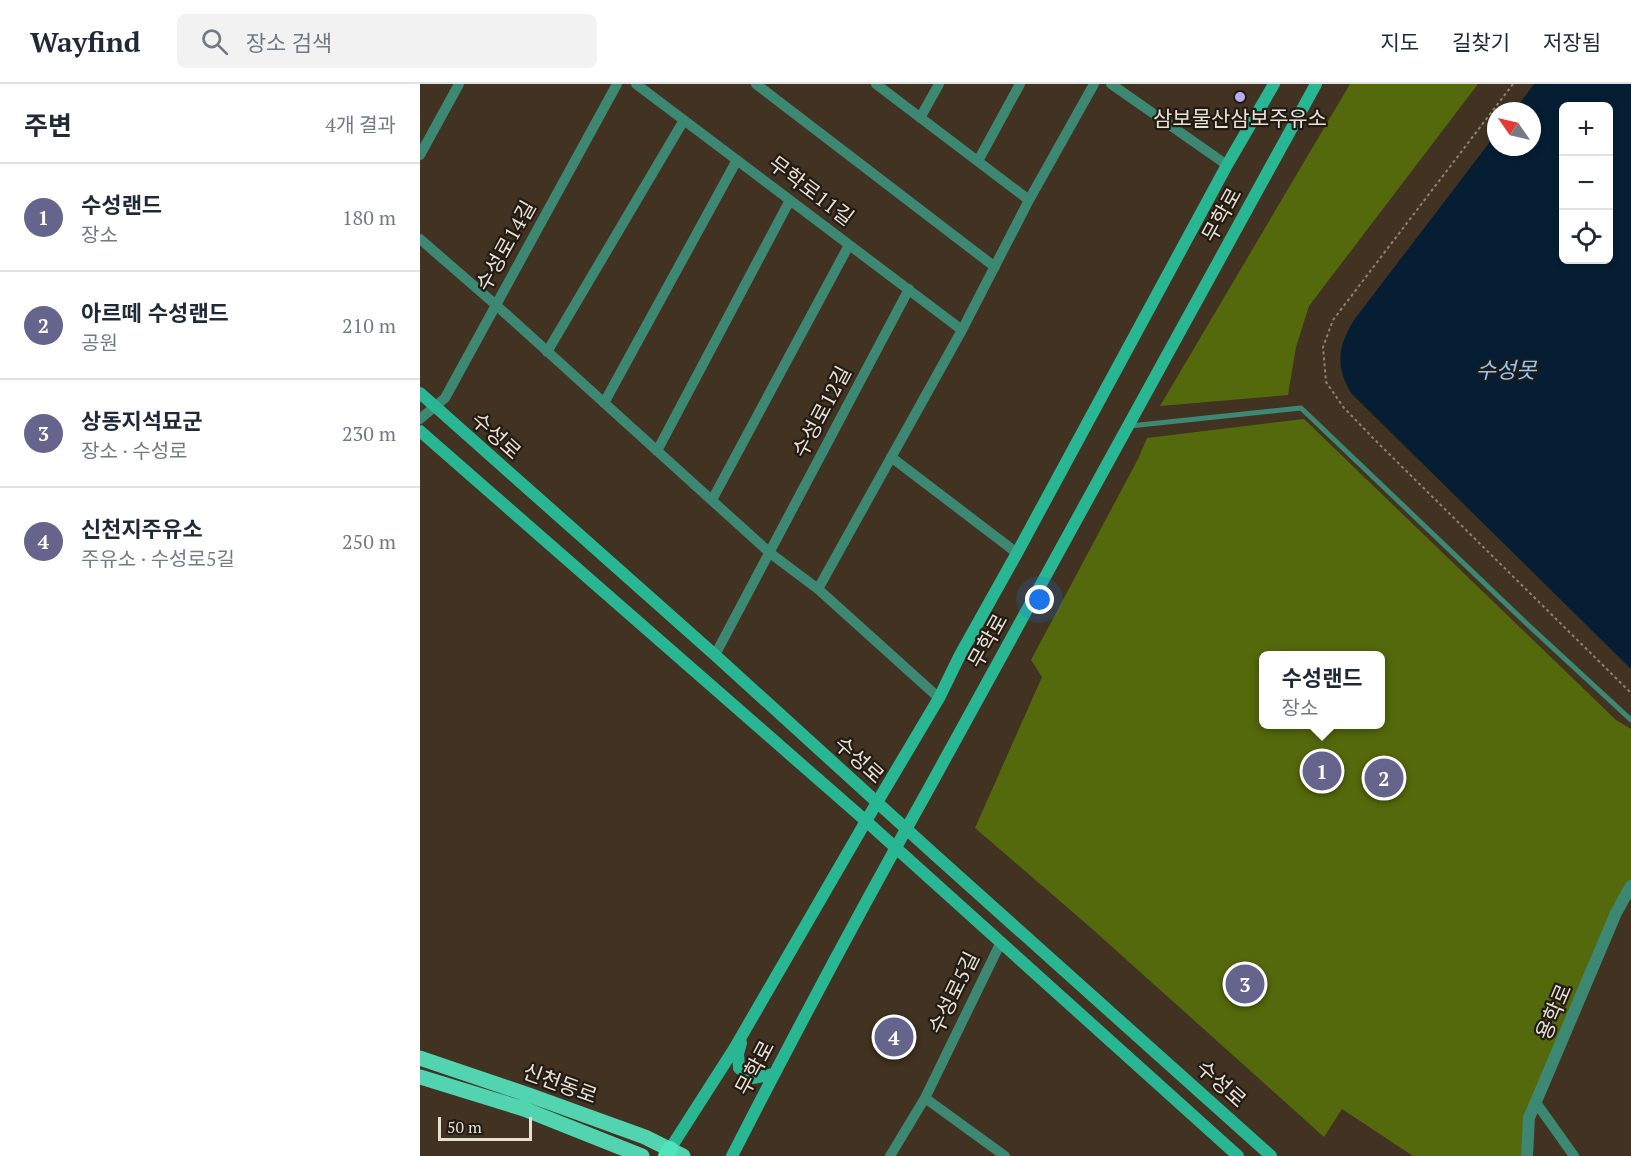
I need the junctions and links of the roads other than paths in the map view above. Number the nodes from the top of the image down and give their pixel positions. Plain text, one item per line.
1 (459, 84) edge
2 (617, 84) edge
3 (636, 84) edge
4 (756, 84) edge
5 (876, 84) edge
6 (939, 84) edge
7 (1020, 84) edge
8 (1094, 84) edge
9 (1111, 84) edge
10 (1274, 84) edge
11 (1316, 84) edge
12 (920, 118) junction
13 (684, 120) junction
14 (420, 155) edge
15 (737, 160) junction
16 (978, 161) junction
17 (1227, 165) junction
18 (790, 200) junction
19 (1029, 200) junction
20 (420, 239) edge
21 (849, 245) junction
22 (994, 267) junction
23 (909, 290) junction
24 (496, 305) junction
25 (962, 330) junction
26 (547, 352) junction
27 (420, 393) edge
28 (604, 403) junction
29 (435, 407) junction
30 (420, 419) edge
31 (1129, 426) junction
32 (420, 431) edge
33 (657, 451) junction
34 (891, 457) junction
35 (712, 500) junction
36 (770, 553) junction
37 (1017, 553) junction
38 (818, 589) junction
39 (716, 655) junction
40 (939, 698) junction
41 (1629, 719) edge
42 (877, 802) junction
43 (866, 821) junction
44 (906, 829) junction
45 (896, 848) junction
46 (1631, 886) edge
47 (1001, 942) junction
48 (746, 1028) junction
49 (420, 1058) edge
50 (774, 1074) junction
51 (420, 1077) edge
52 (925, 1098) junction
53 (1537, 1104) junction
54 (673, 1154) edge
55 (642, 1156) edge
56 (732, 1156) edge
57 (890, 1156) edge
58 (1005, 1156) edge
59 (1238, 1156) edge
60 (1271, 1156) edge
61 (1527, 1156) edge
62 (1574, 1156) edge

1 - 14 street
2 - 24 street, 수성로14길
3 - 13 street, 무학로11길
4 - 22 street
5 - 12 street
6 - 12 street
7 - 16 street
8 - 19 street
9 - 17 street
10 - 17 main road, 무학로
11 - 31 main road, 무학로
12 - 16 street
13 - 15 street, 무학로11길
13 - 26 street
15 - 18 street, 무학로11길
15 - 28 street
16 - 19 street
17 - 37 main road, 무학로
18 - 21 street, 무학로11길
18 - 33 street
19 - 22 street
20 - 24 street
21 - 23 street, 무학로11길
21 - 35 street
22 - 25 street
23 - 25 street, 무학로11길
23 - 36 street, 수성로12길
24 - 26 street
24 - 29 street, 수성로14길
25 - 34 street
26 - 28 street
27 - 29 main road, 수성로
28 - 33 street
29 - 30 street, 수성로14길
29 - 39 main road, 수성로
31 - 41 lane
31 - 44 main road, 무학로
32 - 43 main road, 수성로
33 - 35 street
34 - 37 street
34 - 38 street
35 - 36 street
36 - 38 street
36 - 39 street, 수성로12길
37 - 40 main road, 무학로
38 - 40 street
39 - 42 main road, 수성로
40 - 42 main road, 무학로
42 - 43 main road, 무학로
42 - 44 main road, 수성로
43 - 45 main road, 수성로
43 - 48 main road, 무학로
44 - 45 main road, 무학로
44 - 60 main road, 수성로
45 - 47 main road, 수성로
45 - 50 main road, 무학로
46 - 53 street, 용학로
47 - 52 street, 수성로5길
47 - 59 main road, 수성로
48 - 50 main road
48 - 54 main road, 무학로
49 - 54 main road, 신천동로
50 - 56 main road, 무학로
51 - 55 main road, 신천동로
52 - 57 street, 수성로5길
52 - 58 street
53 - 61 street, 용학로
53 - 62 street

